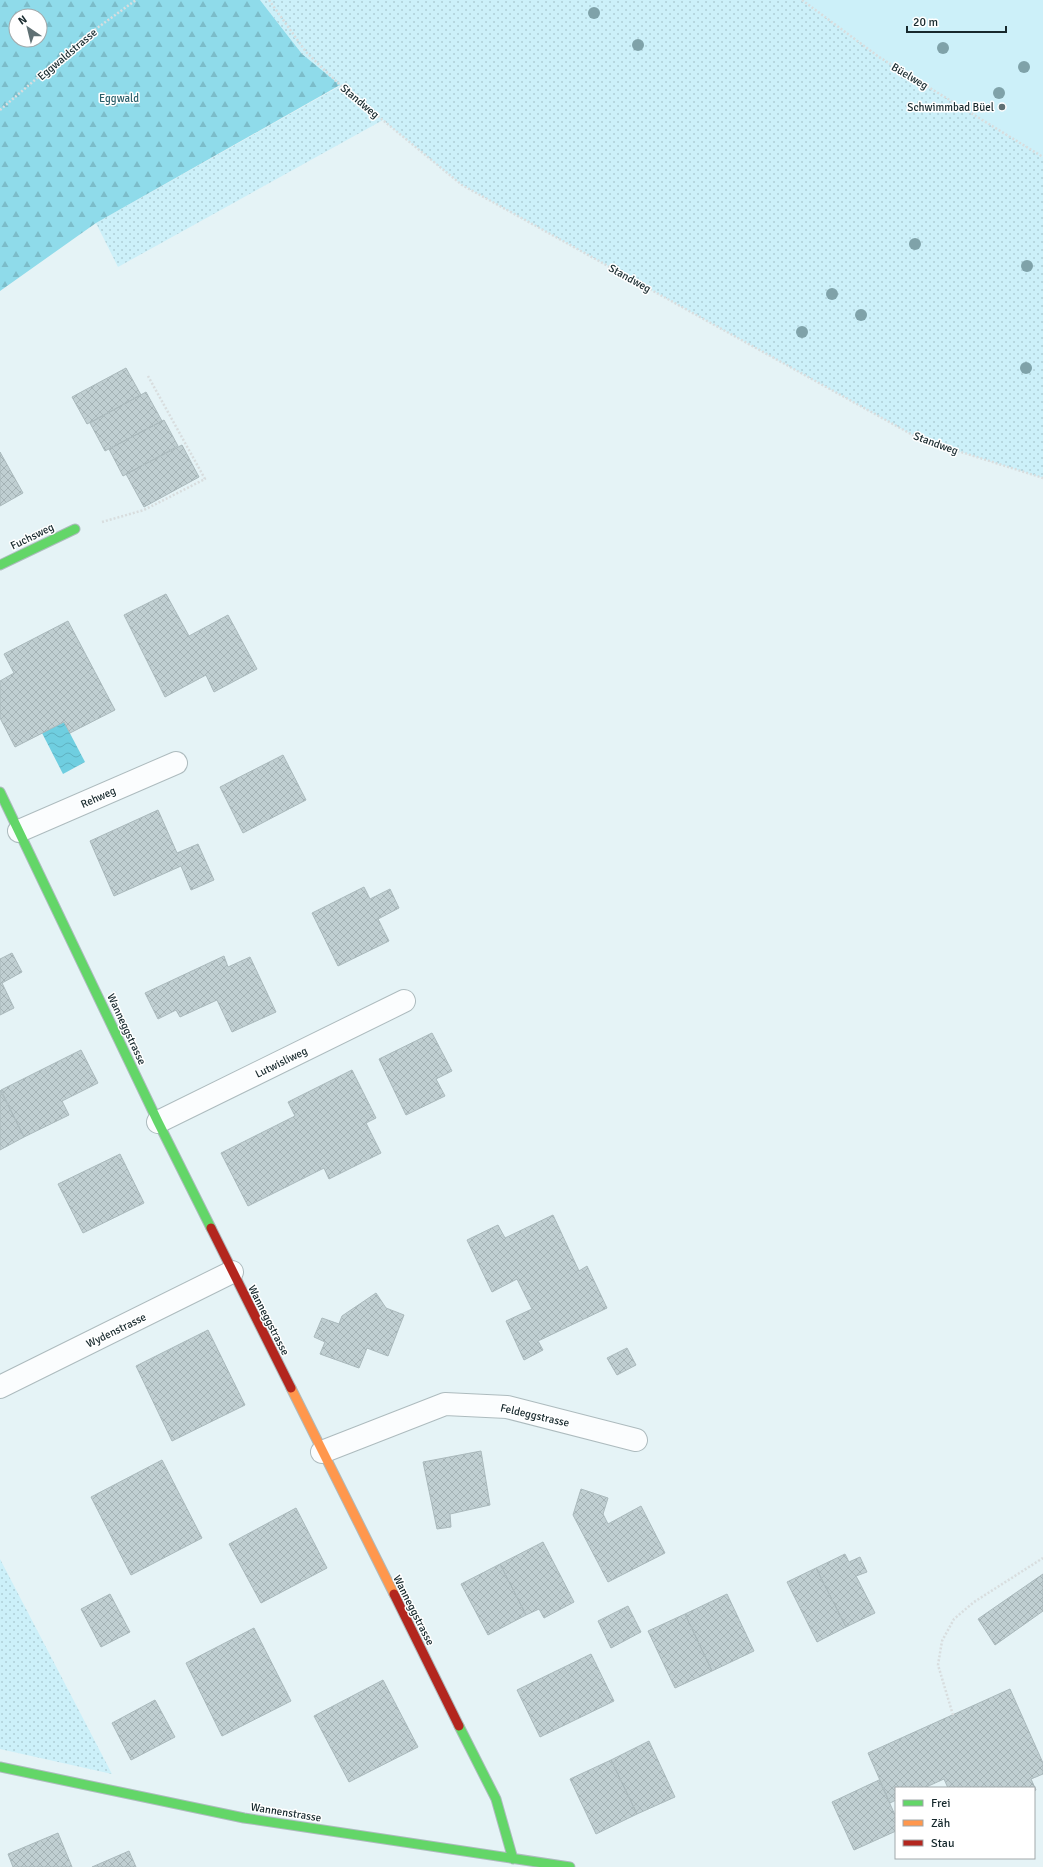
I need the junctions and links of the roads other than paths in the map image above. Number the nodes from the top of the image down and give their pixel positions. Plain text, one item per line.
1 (75, 529) road end
2 (0, 565) edge
3 (176, 763) dead end
4 (0, 792) edge
5 (19, 831) junction
6 (404, 1002) dead end
7 (158, 1122) junction
8 (232, 1272) junction
9 (0, 1387) edge
10 (636, 1440) dead end
11 (322, 1452) junction
12 (0, 1767) edge
13 (513, 1859) junction
14 (570, 1867) edge

1 - 2 street, Fuchsweg
3 - 5 street, Rehweg
4 - 5 street, Wanneggstrasse
5 - 7 street, Wanneggstrasse
6 - 7 street, Lutwisliweg
7 - 8 street, Wanneggstrasse
8 - 9 street, Wydenstrasse
8 - 11 street, Wanneggstrasse
10 - 11 street, Feldeggstrasse
11 - 13 street, Wanneggstrasse
12 - 13 street, Wannenstrasse
13 - 14 street, Wannenstrasse

